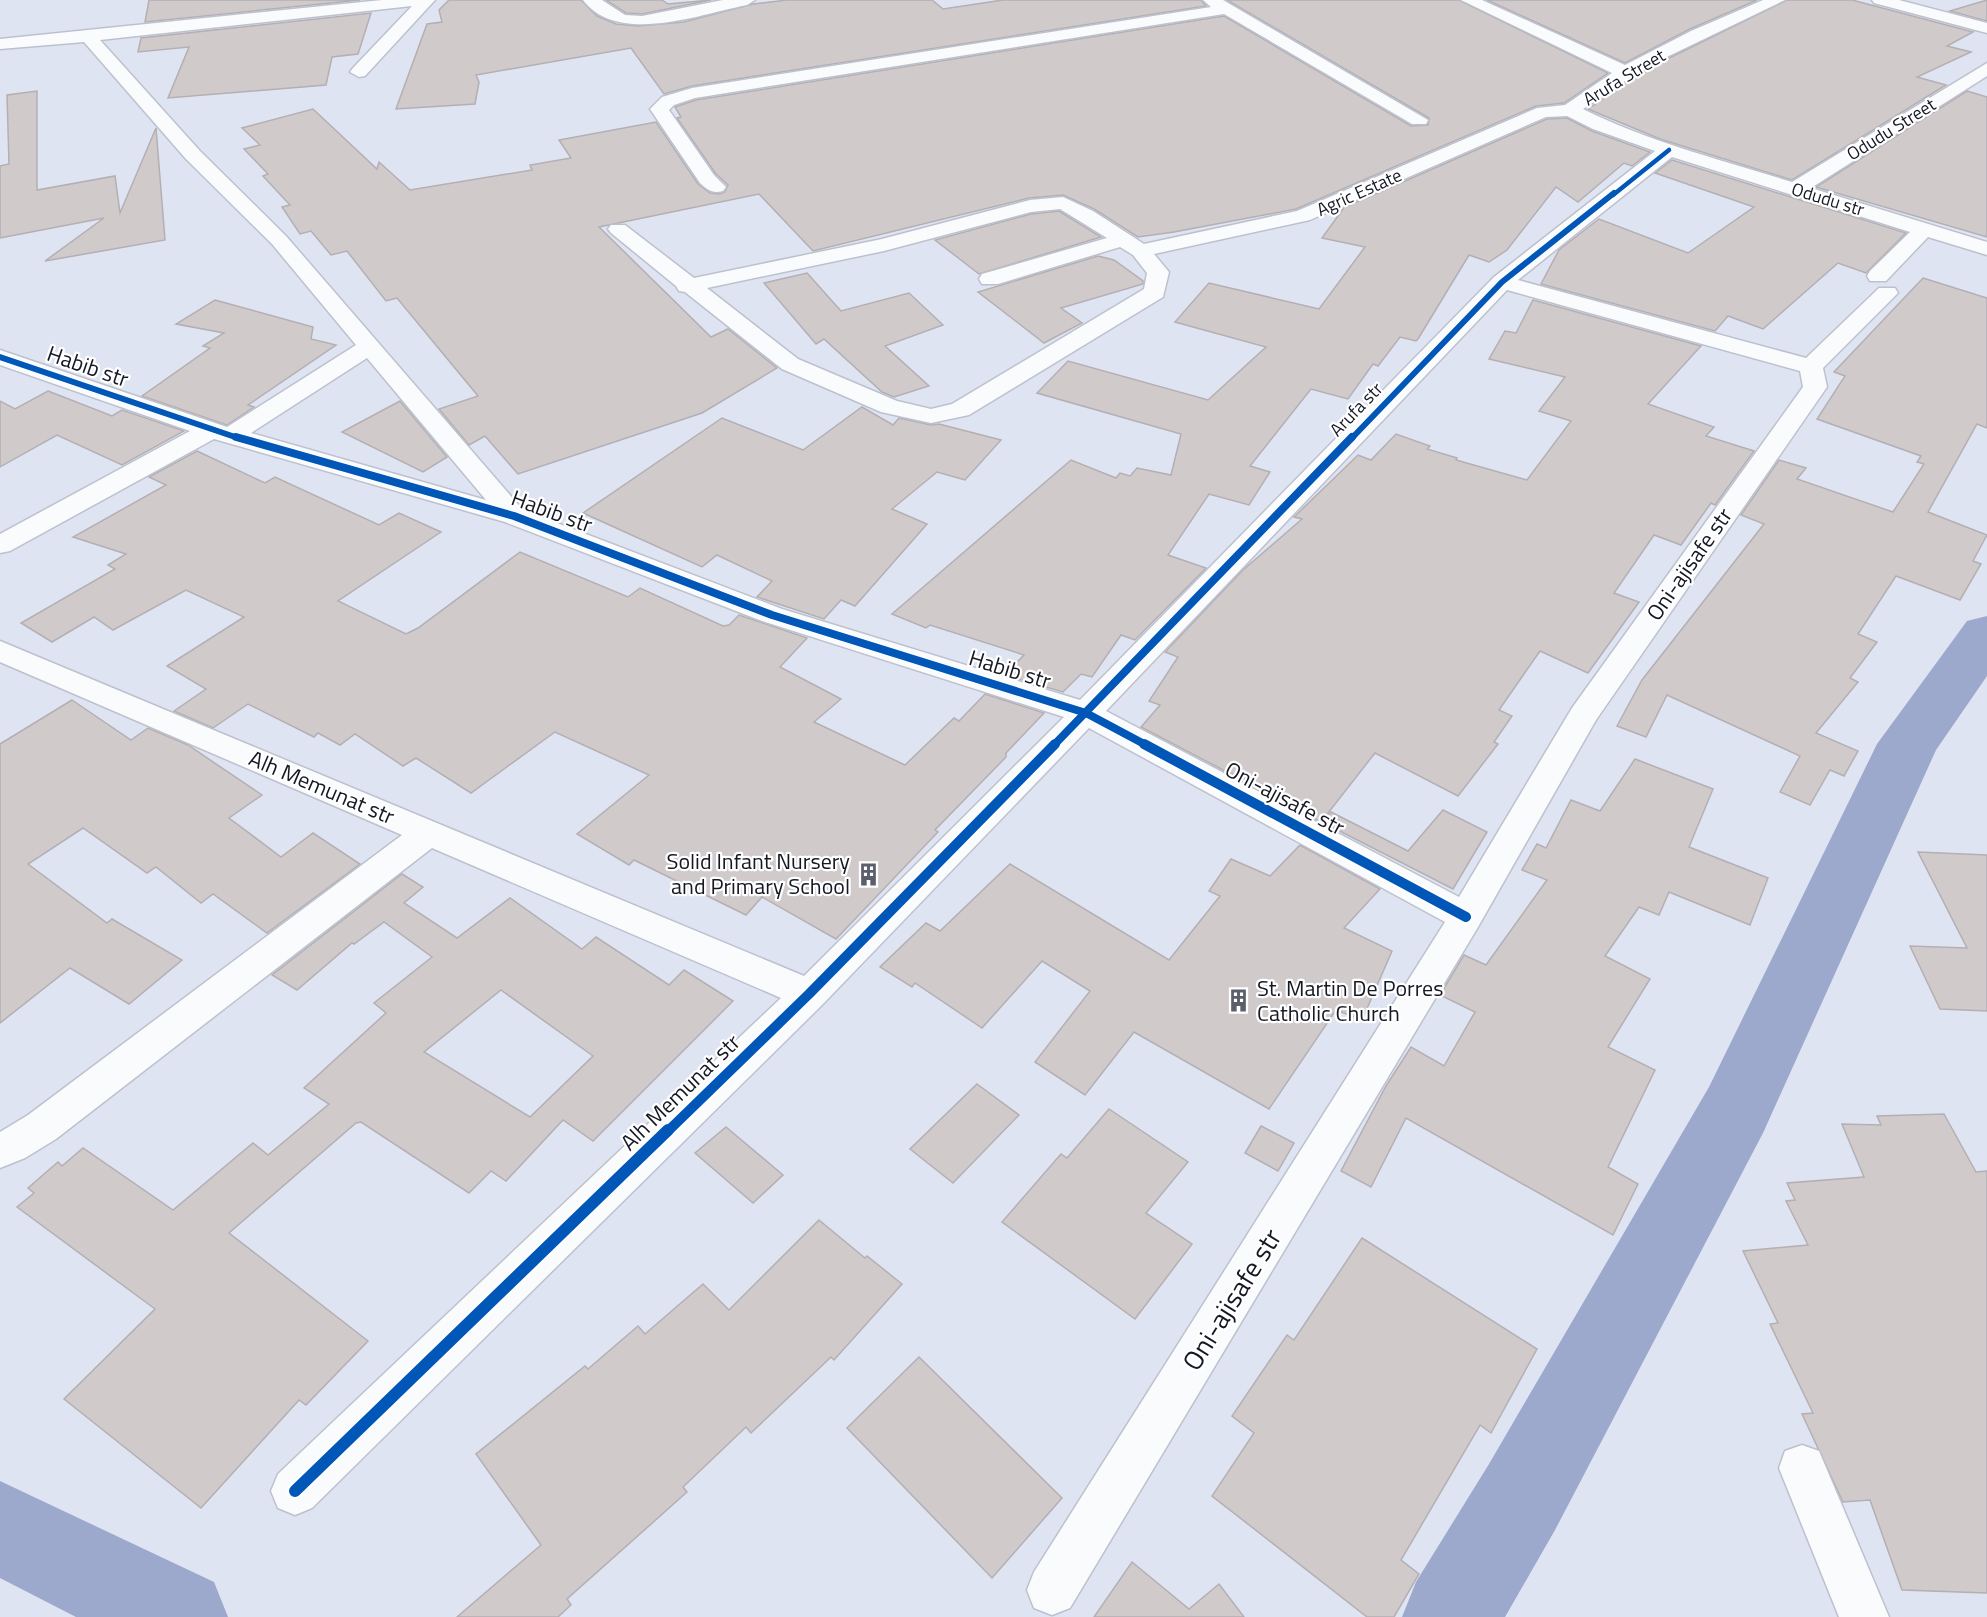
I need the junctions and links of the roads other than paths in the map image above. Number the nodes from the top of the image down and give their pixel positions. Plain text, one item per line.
1 (241, 0) edge
2 (427, 0) edge
3 (591, 0) edge
4 (1211, 0) edge
5 (1469, 0) edge
6 (1777, 0) edge
7 (1880, 0) edge
8 (738, 1) edge
9 (1227, 9) junction
10 (238, 22) junction
11 (1987, 28) edge
12 (90, 36) junction
13 (0, 44) edge
14 (1987, 68) edge
15 (359, 72) dead end
16 (1627, 73) junction
17 (1570, 110) junction
18 (1419, 120) dead end
19 (1669, 150) junction
20 (716, 187) dead end
21 (1795, 189) junction
22 (618, 229) dead end
23 (1924, 229) junction
24 (1131, 245) junction
25 (1987, 249) edge
26 (990, 279) dead end
27 (1502, 282) junction
28 (687, 286) junction
29 (371, 346) junction
30 (0, 357) edge
31 (1811, 367) junction
32 (221, 433) junction
33 (513, 516) junction
34 (0, 545) edge
35 (0, 651) edge
36 (1086, 713) junction
37 (429, 832) junction
38 (1466, 917) junction
39 (809, 994) junction
40 (0, 1150) edge
41 (1802, 1468) dead end
42 (295, 1491) dead end
43 (1052, 1590) dead end
44 (1864, 1617) edge

1 - 10 street
2 - 10 street
2 - 15 street
3 - 8 street
4 - 9 street
5 - 16 street
6 - 16 street, Arufa Street
7 - 11 street
9 - 18 street
9 - 20 street
10 - 12 street
12 - 13 street
12 - 29 street
14 - 21 street, Odudu Street
16 - 17 street, Arufa Street
17 - 19 street, Arufa Street
17 - 24 street, Agric Estate
19 - 21 street, Odudu str
19 - 27 street, Arufa str
21 - 23 street, Odudu str
22 - 28 street
23 - 25 street, Odudu str
23 - 31 street
24 - 26 street, Agric Estate
24 - 28 street
24 - 28 street
27 - 31 street
27 - 36 street, Arufa str
29 - 32 street
29 - 33 street
30 - 32 street, Habib str
31 - 38 street, Oni-ajisafe str
32 - 33 street, Habib str
32 - 34 street
33 - 36 street, Habib str
35 - 37 street, Alh Memunat str
36 - 38 street, Oni-ajisafe str
36 - 39 street, Alh Memunat str
37 - 39 street, Alh Memunat str
37 - 40 street
38 - 43 street, Oni-ajisafe str
39 - 42 street, Alh Memunat str
41 - 44 street

